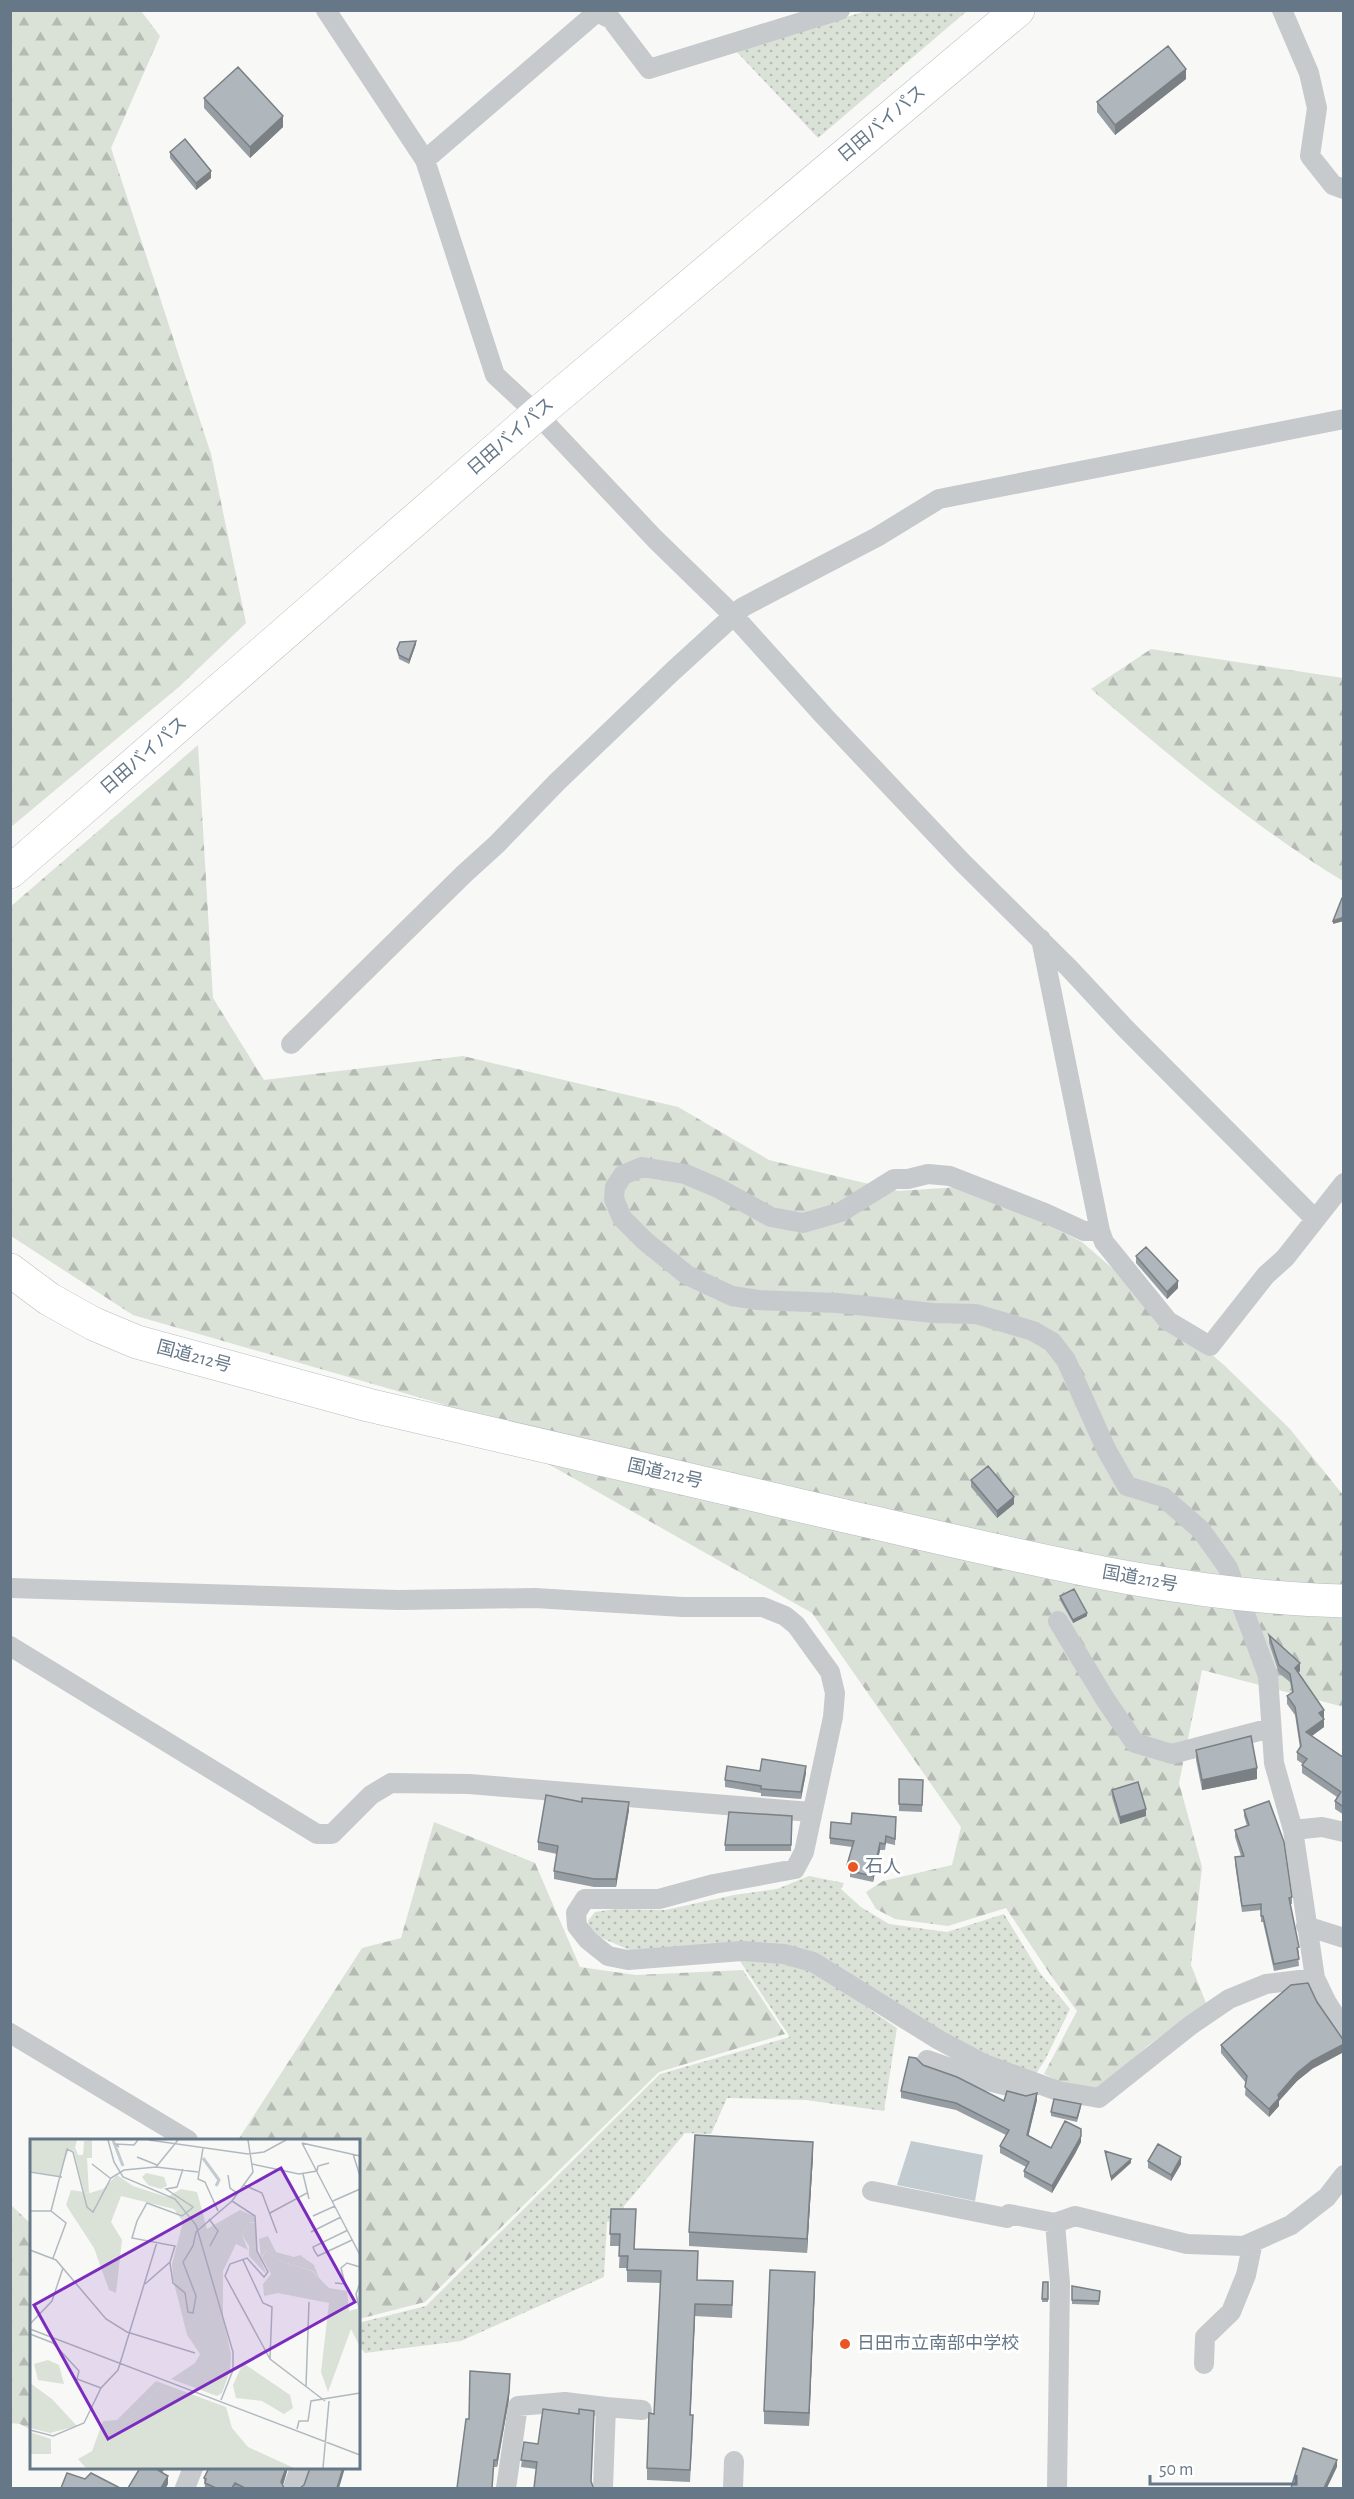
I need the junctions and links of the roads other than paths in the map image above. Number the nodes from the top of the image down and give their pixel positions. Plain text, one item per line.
1 (326, 10) edge
2 (840, 10) edge
3 (1018, 10) edge
4 (1282, 10) edge
5 (425, 160) junction
6 (1344, 189) edge
7 (537, 414) junction
8 (1344, 419) edge
9 (734, 616) junction
10 (10, 872) edge
11 (1041, 939) junction
12 (291, 1044) dead end
13 (1344, 1183) edge
14 (1315, 1219) junction
15 (1100, 1231) junction
16 (10, 1270) edge
17 (10, 1588) edge
18 (1344, 1601) edge
19 (1058, 1621) dead end
20 (10, 1646) edge
21 (1271, 1728) junction
22 (811, 1812) junction
23 (1293, 1830) junction
24 (1344, 1832) edge
25 (1306, 1926) junction
26 (1344, 1938) edge
27 (1315, 1978) junction
28 (1344, 2029) edge
29 (10, 2033) edge
30 (927, 2060) dead end
31 (1058, 2091) junction
32 (186, 2139) edge
33 (1344, 2175) edge
34 (872, 2191) dead end
35 (1055, 2223) junction
36 (1253, 2242) junction
37 (1204, 2364) dead end
38 (606, 2408) junction
39 (642, 2410) dead end
40 (734, 2461) dead end
41 (193, 2469) edge
42 (300, 2469) edge
43 (185, 2488) edge
44 (293, 2488) edge
45 (506, 2488) edge
46 (603, 2488) edge
47 (733, 2488) edge
48 (1057, 2488) edge

1 - 5 street
2 - 5 street
3 - 7 highway, 日田バイパス
4 - 6 street
5 - 7 street
7 - 9 street
7 - 10 highway, 日田バイパス
8 - 9 street
9 - 11 street
9 - 12 street
11 - 14 street
11 - 15 street
13 - 14 street
14 - 15 street
15 - 21 street
16 - 18 highway, 国道212号, bridge
17 - 22 street
19 - 21 street
20 - 22 street
21 - 23 street
22 - 31 street
23 - 24 street
23 - 25 street
25 - 26 street
25 - 27 street
27 - 28 street
27 - 31 street
29 - 32 street
30 - 31 street
33 - 36 street
34 - 35 street
35 - 36 street
35 - 48 street
36 - 37 street
38 - 39 street
38 - 45 street
38 - 46 street
40 - 47 street
41 - 43 street
42 - 44 street

